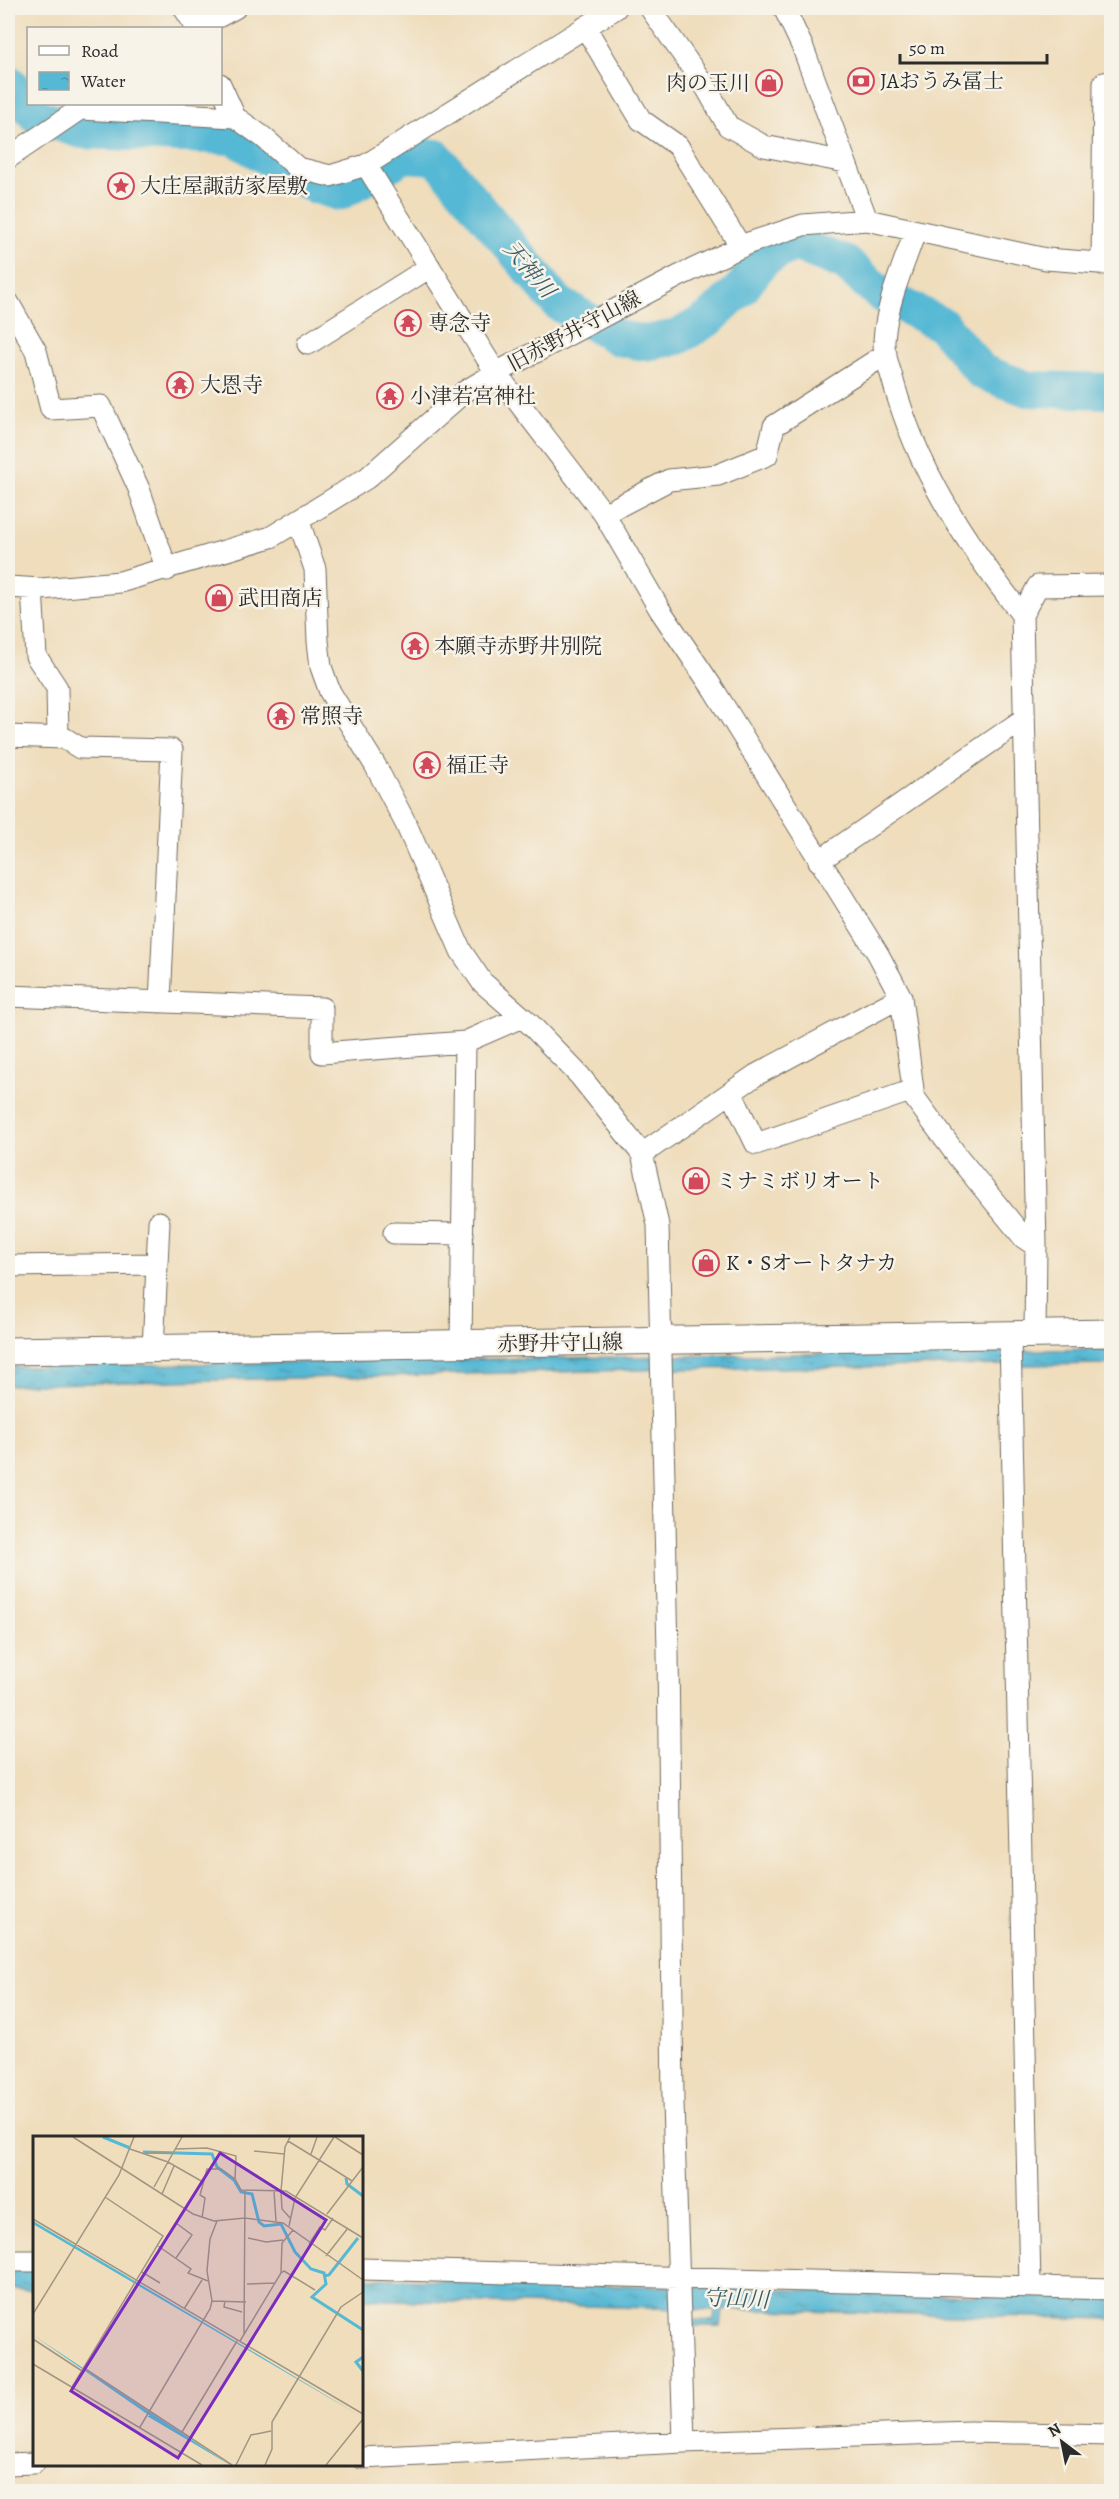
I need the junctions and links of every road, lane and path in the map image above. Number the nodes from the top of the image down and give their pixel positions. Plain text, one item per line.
1 (184, 8) edge
2 (235, 8) edge
3 (616, 8) edge
4 (650, 8) edge
5 (784, 8) edge
6 (196, 27) edge
7 (199, 27) edge
8 (585, 27) junction
9 (1112, 82) edge
10 (222, 88) edge
11 (235, 117) junction
12 (8, 158) edge
13 (845, 162) junction
14 (366, 165) junction
15 (867, 220) junction
16 (915, 232) junction
17 (741, 247) junction
18 (1107, 264) edge
19 (430, 267) junction
20 (8, 302) edge
21 (308, 344) dead end
22 (886, 354) junction
23 (496, 373) junction
24 (604, 514) junction
25 (299, 522) junction
26 (167, 570) junction
27 (1112, 585) edge
28 (8, 587) edge
29 (32, 589) junction
30 (1022, 615) junction
31 (1024, 719) junction
32 (8, 736) edge
33 (58, 737) junction
34 (819, 861) junction
35 (8, 996) edge
36 (901, 996) junction
37 (160, 1002) junction
38 (522, 1017) junction
39 (465, 1042) junction
40 (913, 1090) junction
41 (732, 1094) junction
42 (642, 1154) junction
43 (159, 1222) dead end
44 (394, 1233) dead end
45 (464, 1234) junction
46 (1036, 1246) junction
47 (157, 1264) junction
48 (8, 1266) edge
49 (1112, 1334) edge
50 (1022, 1335) junction
51 (662, 1340) junction
52 (462, 1345) junction
53 (153, 1349) junction
54 (8, 1351) edge
55 (8, 2261) edge
56 (33, 2261) edge
57 (363, 2270) edge
58 (679, 2277) junction
59 (1030, 2287) junction
60 (1112, 2289) edge
61 (1112, 2435) edge
62 (684, 2442) junction
63 (363, 2458) edge
64 (33, 2463) edge
65 (8, 2464) edge

1 - 6 street
2 - 7 street
3 - 8 street
4 - 13 street
5 - 13 street
8 - 14 street
8 - 17 street
9 - 18 street
10 - 11 street
11 - 12 street
11 - 14 street
13 - 15 street
14 - 19 street
15 - 16 street, 旧赤野井守山線
15 - 17 street, 旧赤野井守山線
16 - 18 street, 旧赤野井守山線
16 - 22 street
17 - 23 street, 旧赤野井守山線
19 - 21 street
19 - 23 street
20 - 26 street
22 - 24 street
22 - 30 street
23 - 24 street
23 - 25 street, 旧赤野井守山線
24 - 34 street
25 - 26 street, 旧赤野井守山線
25 - 38 street
26 - 29 street, 旧赤野井守山線
27 - 30 street
28 - 29 street, 旧赤野井守山線
29 - 33 street
30 - 31 street
31 - 34 street
31 - 46 street
32 - 33 street
33 - 37 street
34 - 36 street
35 - 37 street
36 - 40 street
36 - 41 street
37 - 39 street
38 - 39 street
38 - 42 street
39 - 45 street
40 - 41 street
40 - 46 street
41 - 42 street
42 - 51 street
43 - 47 street
44 - 45 street
45 - 52 street
46 - 50 street
47 - 48 street
47 - 53 street
49 - 50 main road, 赤野井守山線
50 - 51 main road, 赤野井守山線
50 - 59 street
51 - 52 main road, 赤野井守山線
51 - 58 street
52 - 53 main road, 赤野井守山線
53 - 54 main road, 赤野井守山線
55 - 56 street
57 - 58 street
58 - 59 street
58 - 62 street
59 - 60 street
61 - 62 street
62 - 63 street
64 - 65 street

